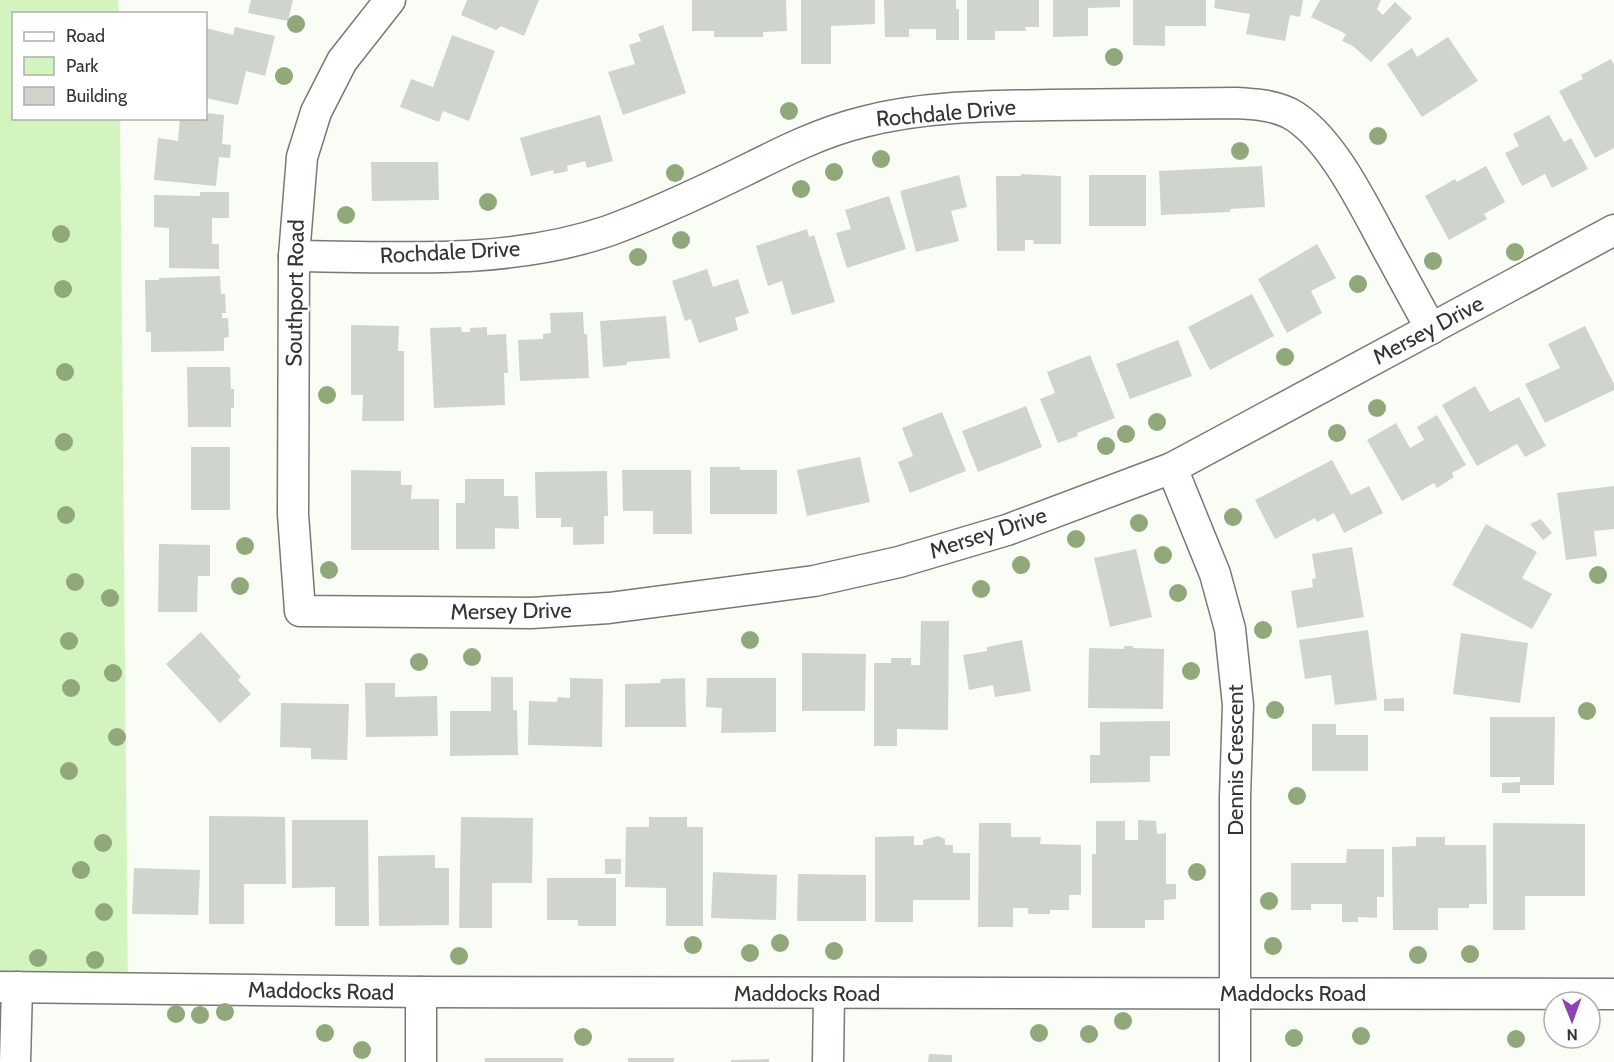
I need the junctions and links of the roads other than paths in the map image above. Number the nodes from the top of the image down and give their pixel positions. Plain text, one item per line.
1 (390, 0) edge
2 (1614, 230) edge
3 (294, 256) junction
4 (1431, 329) junction
5 (1172, 468) junction
6 (300, 611) joint
7 (8, 987) edge
8 (421, 992) junction
9 (1235, 993) junction
10 (829, 994) junction
11 (1614, 994) edge
12 (15, 1062) edge
13 (421, 1062) edge
14 (828, 1062) edge
15 (1235, 1062) edge

1 - 3 street, Southport Road
2 - 4 street, Mersey Drive
3 - 4 street, Rochdale Drive
3 - 6 street, Southport Road
4 - 5 street, Mersey Drive
5 - 6 street, Mersey Drive
5 - 9 street, Dennis Crescent
7 - 8 street, Maddocks Road
7 - 12 street
8 - 10 street, Maddocks Road
8 - 13 street
9 - 10 street, Maddocks Road
9 - 11 street, Maddocks Road
9 - 15 street, Dennis Crescent
10 - 14 street

